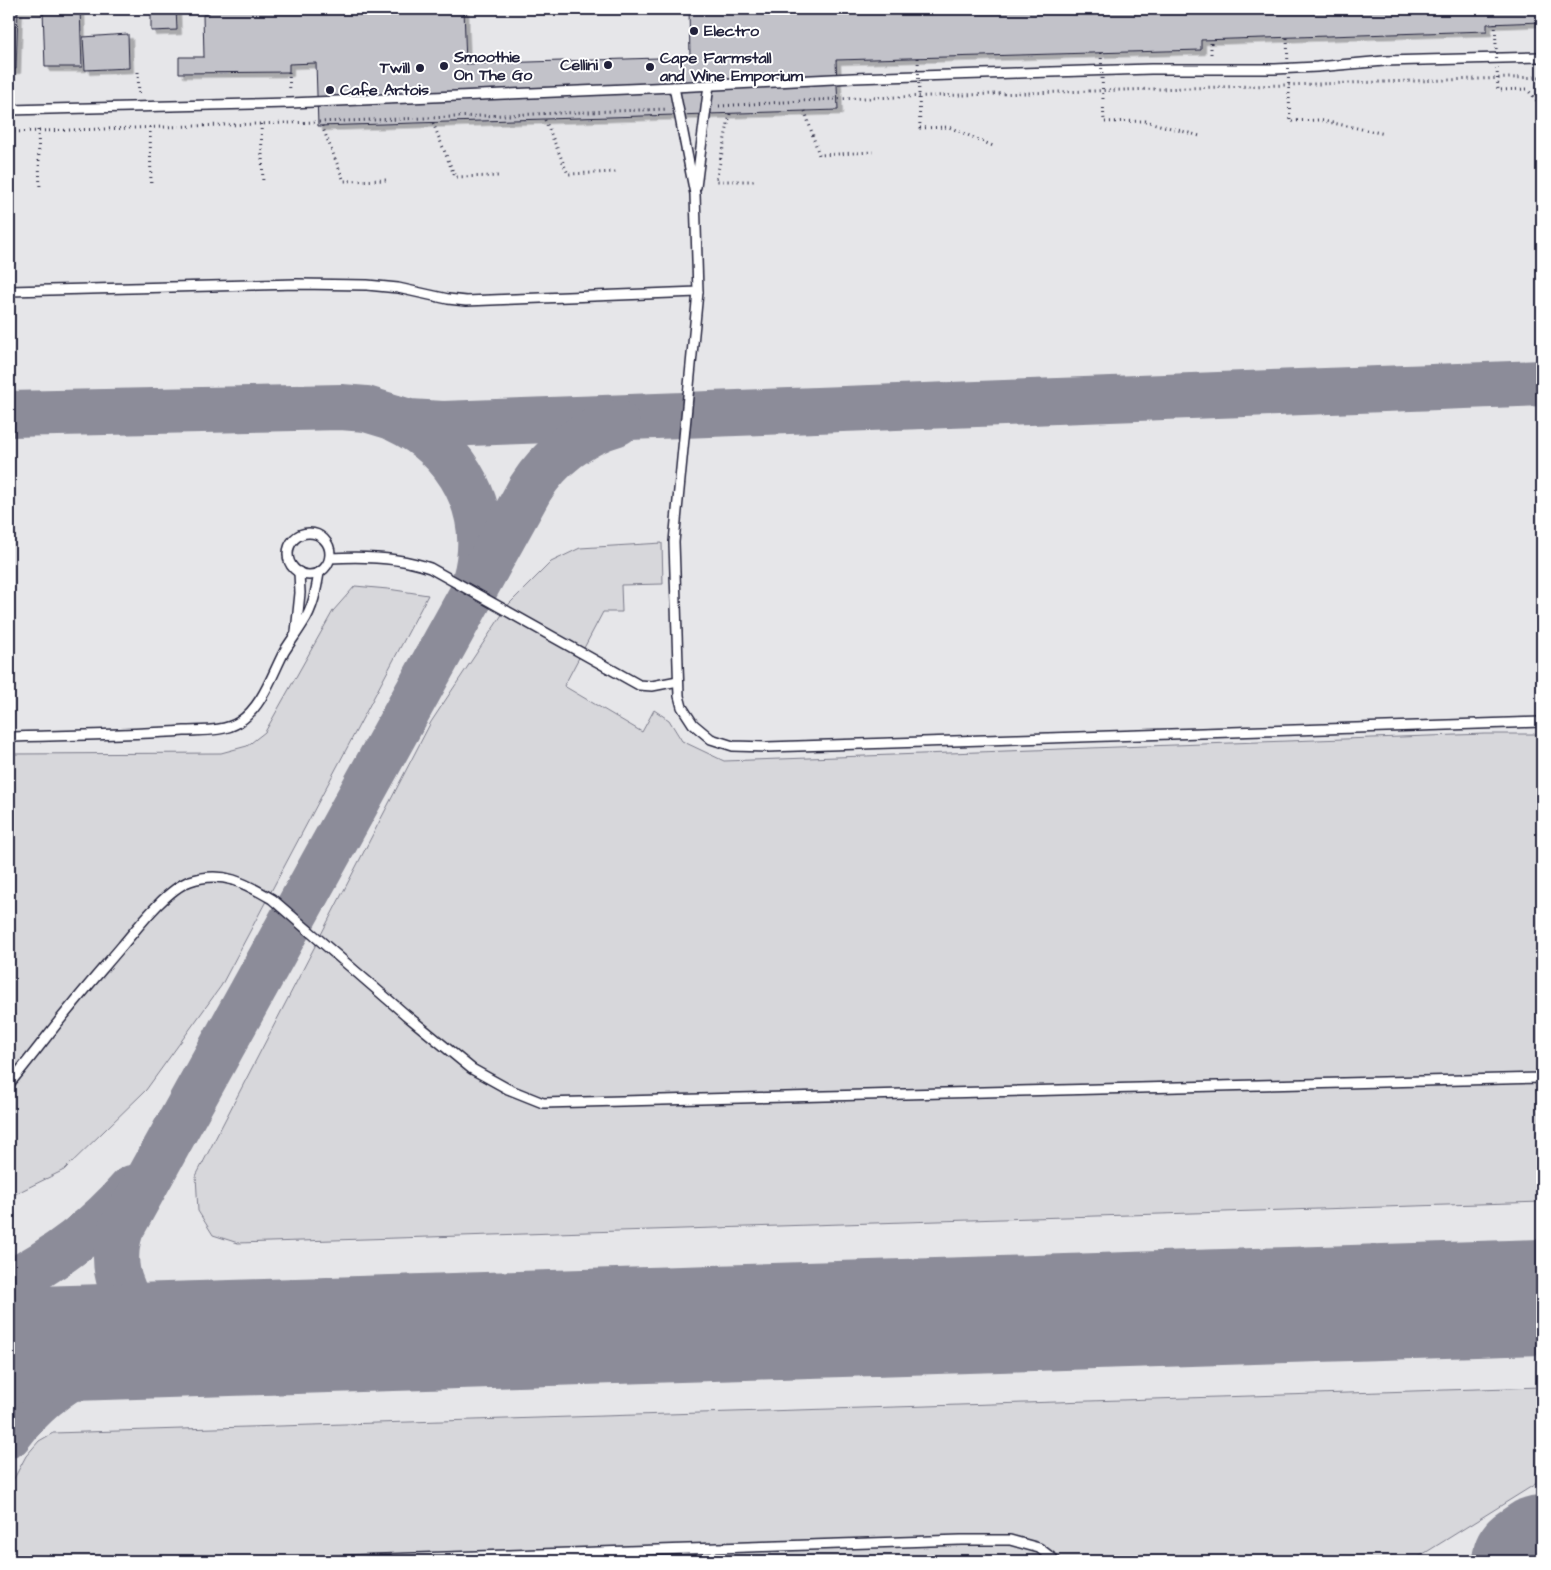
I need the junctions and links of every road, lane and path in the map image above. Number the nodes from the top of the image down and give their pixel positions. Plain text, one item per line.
1 (1495, 23) dead end
2 (1287, 38) dead end
3 (1101, 53) dead end
4 (1542, 56) edge
5 (918, 58) dead end
6 (1542, 77) edge
7 (709, 86) junction
8 (674, 87) junction
9 (707, 107) junction
10 (1542, 107) edge
11 (679, 109) junction
12 (9, 110) edge
13 (805, 111) dead end
14 (730, 114) dead end
15 (545, 120) dead end
16 (434, 123) dead end
17 (261, 124) junction
18 (322, 126) dead end
19 (150, 127) junction
20 (38, 130) junction
21 (9, 132) edge
22 (1385, 134) dead end
23 (1200, 136) dead end
24 (992, 146) dead end
25 (873, 152) dead end
26 (617, 172) dead end
27 (500, 176) dead end
28 (388, 180) dead end
29 (754, 181) dead end
30 (264, 184) dead end
31 (151, 186) dead end
32 (40, 190) dead end
33 (695, 194) junction
34 (9, 291) edge
35 (698, 292) junction
36 (330, 558) junction
37 (299, 572) junction
38 (319, 573) junction
39 (295, 635) junction
40 (678, 681) junction
41 (1542, 722) edge
42 (9, 737) edge
43 (1542, 1078) edge
44 (9, 1084) edge
45 (324, 1561) edge
46 (1056, 1561) edge

1 - 10 path, bridge
2 - 22 path, bridge
3 - 23 path, bridge
4 - 7 lane
5 - 24 path, bridge
6 - 9 path
7 - 8 lane
7 - 9 lane
8 - 11 lane
8 - 12 lane
9 - 33 lane
11 - 17 path
11 - 33 lane
13 - 25 path
14 - 29 path
15 - 26 path
16 - 27 path
17 - 19 path
17 - 30 path
18 - 28 path
19 - 20 path
19 - 31 path
20 - 21 path
20 - 32 path
33 - 35 lane
34 - 35 lane
35 - 40 lane
36 - 37 lane
36 - 38 lane
36 - 40 lane
37 - 38 lane
37 - 39 lane
38 - 39 lane
39 - 42 lane
40 - 41 lane
43 - 44 lane
45 - 46 lane

